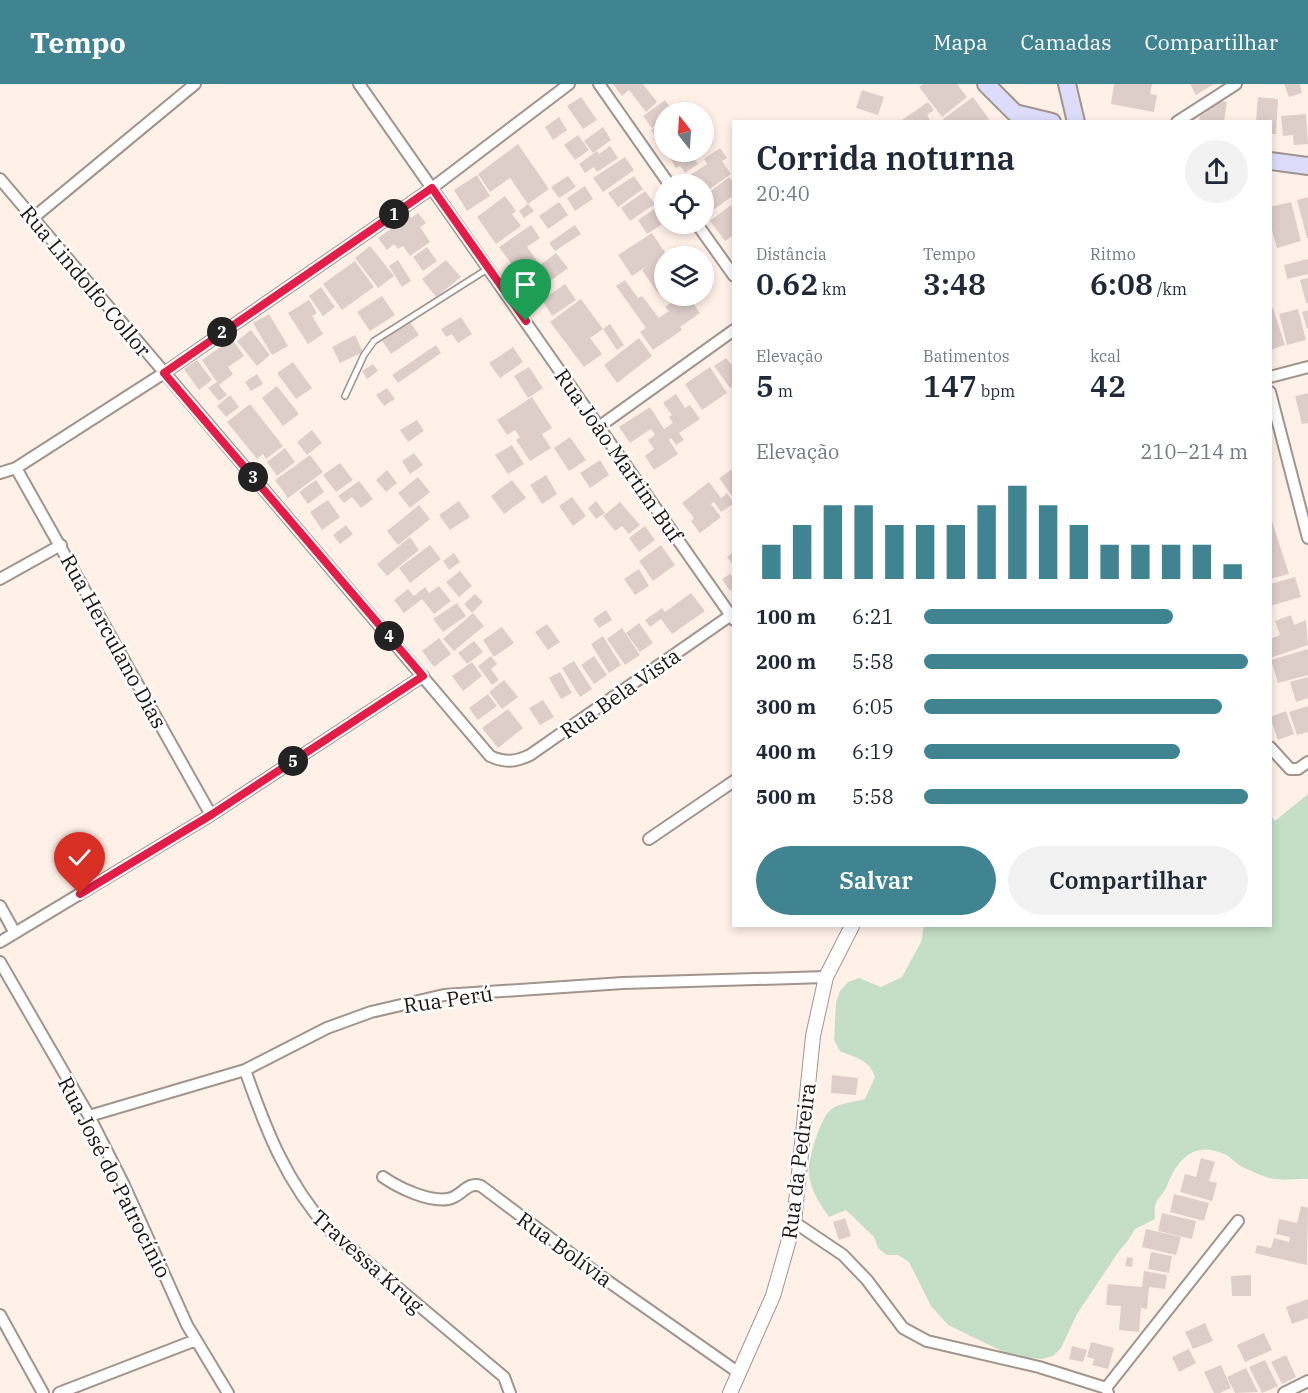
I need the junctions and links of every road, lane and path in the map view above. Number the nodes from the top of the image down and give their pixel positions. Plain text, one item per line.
1 (195, 84) edge
2 (359, 84) edge
3 (569, 84) edge
4 (599, 84) edge
5 (987, 84) edge
6 (1067, 84) edge
7 (1236, 84) edge
8 (1010, 117) edge
9 (1035, 120) edge
10 (1076, 120) edge
11 (1180, 120) edge
12 (1272, 161) edge
13 (1308, 166) edge
14 (662, 174) edge
15 (0, 179) edge
16 (432, 188) junction
17 (33, 218) junction
18 (704, 234) edge
19 (489, 268) junction
20 (732, 273) edge
21 (732, 331) edge
22 (1308, 368) edge
23 (164, 373) junction
24 (1272, 377) edge
25 (345, 396) dead end
26 (1272, 400) edge
27 (600, 426) junction
28 (16, 468) junction
29 (0, 473) edge
30 (1308, 538) edge
31 (61, 544) junction
32 (0, 579) edge
33 (732, 616) edge
34 (423, 676) junction
35 (1272, 749) edge
36 (502, 762) joint
37 (1308, 762) edge
38 (732, 782) edge
39 (211, 815) junction
40 (649, 839) dead end
41 (0, 906) edge
42 (851, 927) edge
43 (15, 933) junction
44 (0, 942) edge
45 (0, 962) edge
46 (826, 977) junction
47 (245, 1070) junction
48 (89, 1116) junction
49 (383, 1177) dead end
50 (1238, 1221) dead end
51 (794, 1222) junction
52 (0, 1315) edge
53 (196, 1340) junction
54 (739, 1373) junction
55 (1308, 1381) edge
56 (1107, 1391) edge
57 (43, 1393) edge
58 (59, 1393) edge
59 (228, 1393) edge
60 (510, 1393) edge
61 (730, 1393) edge
62 (1284, 1393) edge

1 - 17 street
2 - 16 street, Rua João Martim Buf
3 - 16 street
4 - 14 street
5 - 8 main road
6 - 10 main road
7 - 11 street
8 - 9 main road
12 - 13 main road
15 - 17 street, Rua Lindolfo Collor
16 - 19 street, Rua João Martim Buf
16 - 23 street
17 - 23 street, Rua Lindolfo Collor
18 - 20 street
19 - 25 lane
19 - 27 street, Rua João Martim Buf
21 - 27 street
22 - 24 street
23 - 28 street
23 - 34 street, Rua Lindolfo Collor
26 - 30 street
27 - 33 street, Rua João Martim Buf
28 - 29 street
28 - 31 street, Rua Herculano Dias
31 - 32 street
31 - 39 street, Rua Herculano Dias
33 - 36 street, Rua Bela Vista
34 - 36 street, Rua Lindolfo Collor
34 - 39 street
35 - 37 street
38 - 40 street
39 - 43 street
41 - 43 street
42 - 46 street, Rua da Pedreira
43 - 44 street
45 - 48 street, Rua José do Patrocínio
46 - 47 street, Rua Perú
46 - 51 street, Rua da Pedreira
47 - 48 street, Rua Perú
47 - 60 street, Travessa Krug
48 - 53 street, Rua José do Patrocínio
49 - 54 street, Rua Bolívia
50 - 56 street
51 - 54 street, Rua da Pedreira
51 - 56 street
52 - 57 street
53 - 58 street
53 - 59 street, Rua José do Patrocínio
54 - 61 street, Rua da Pedreira
55 - 62 street

